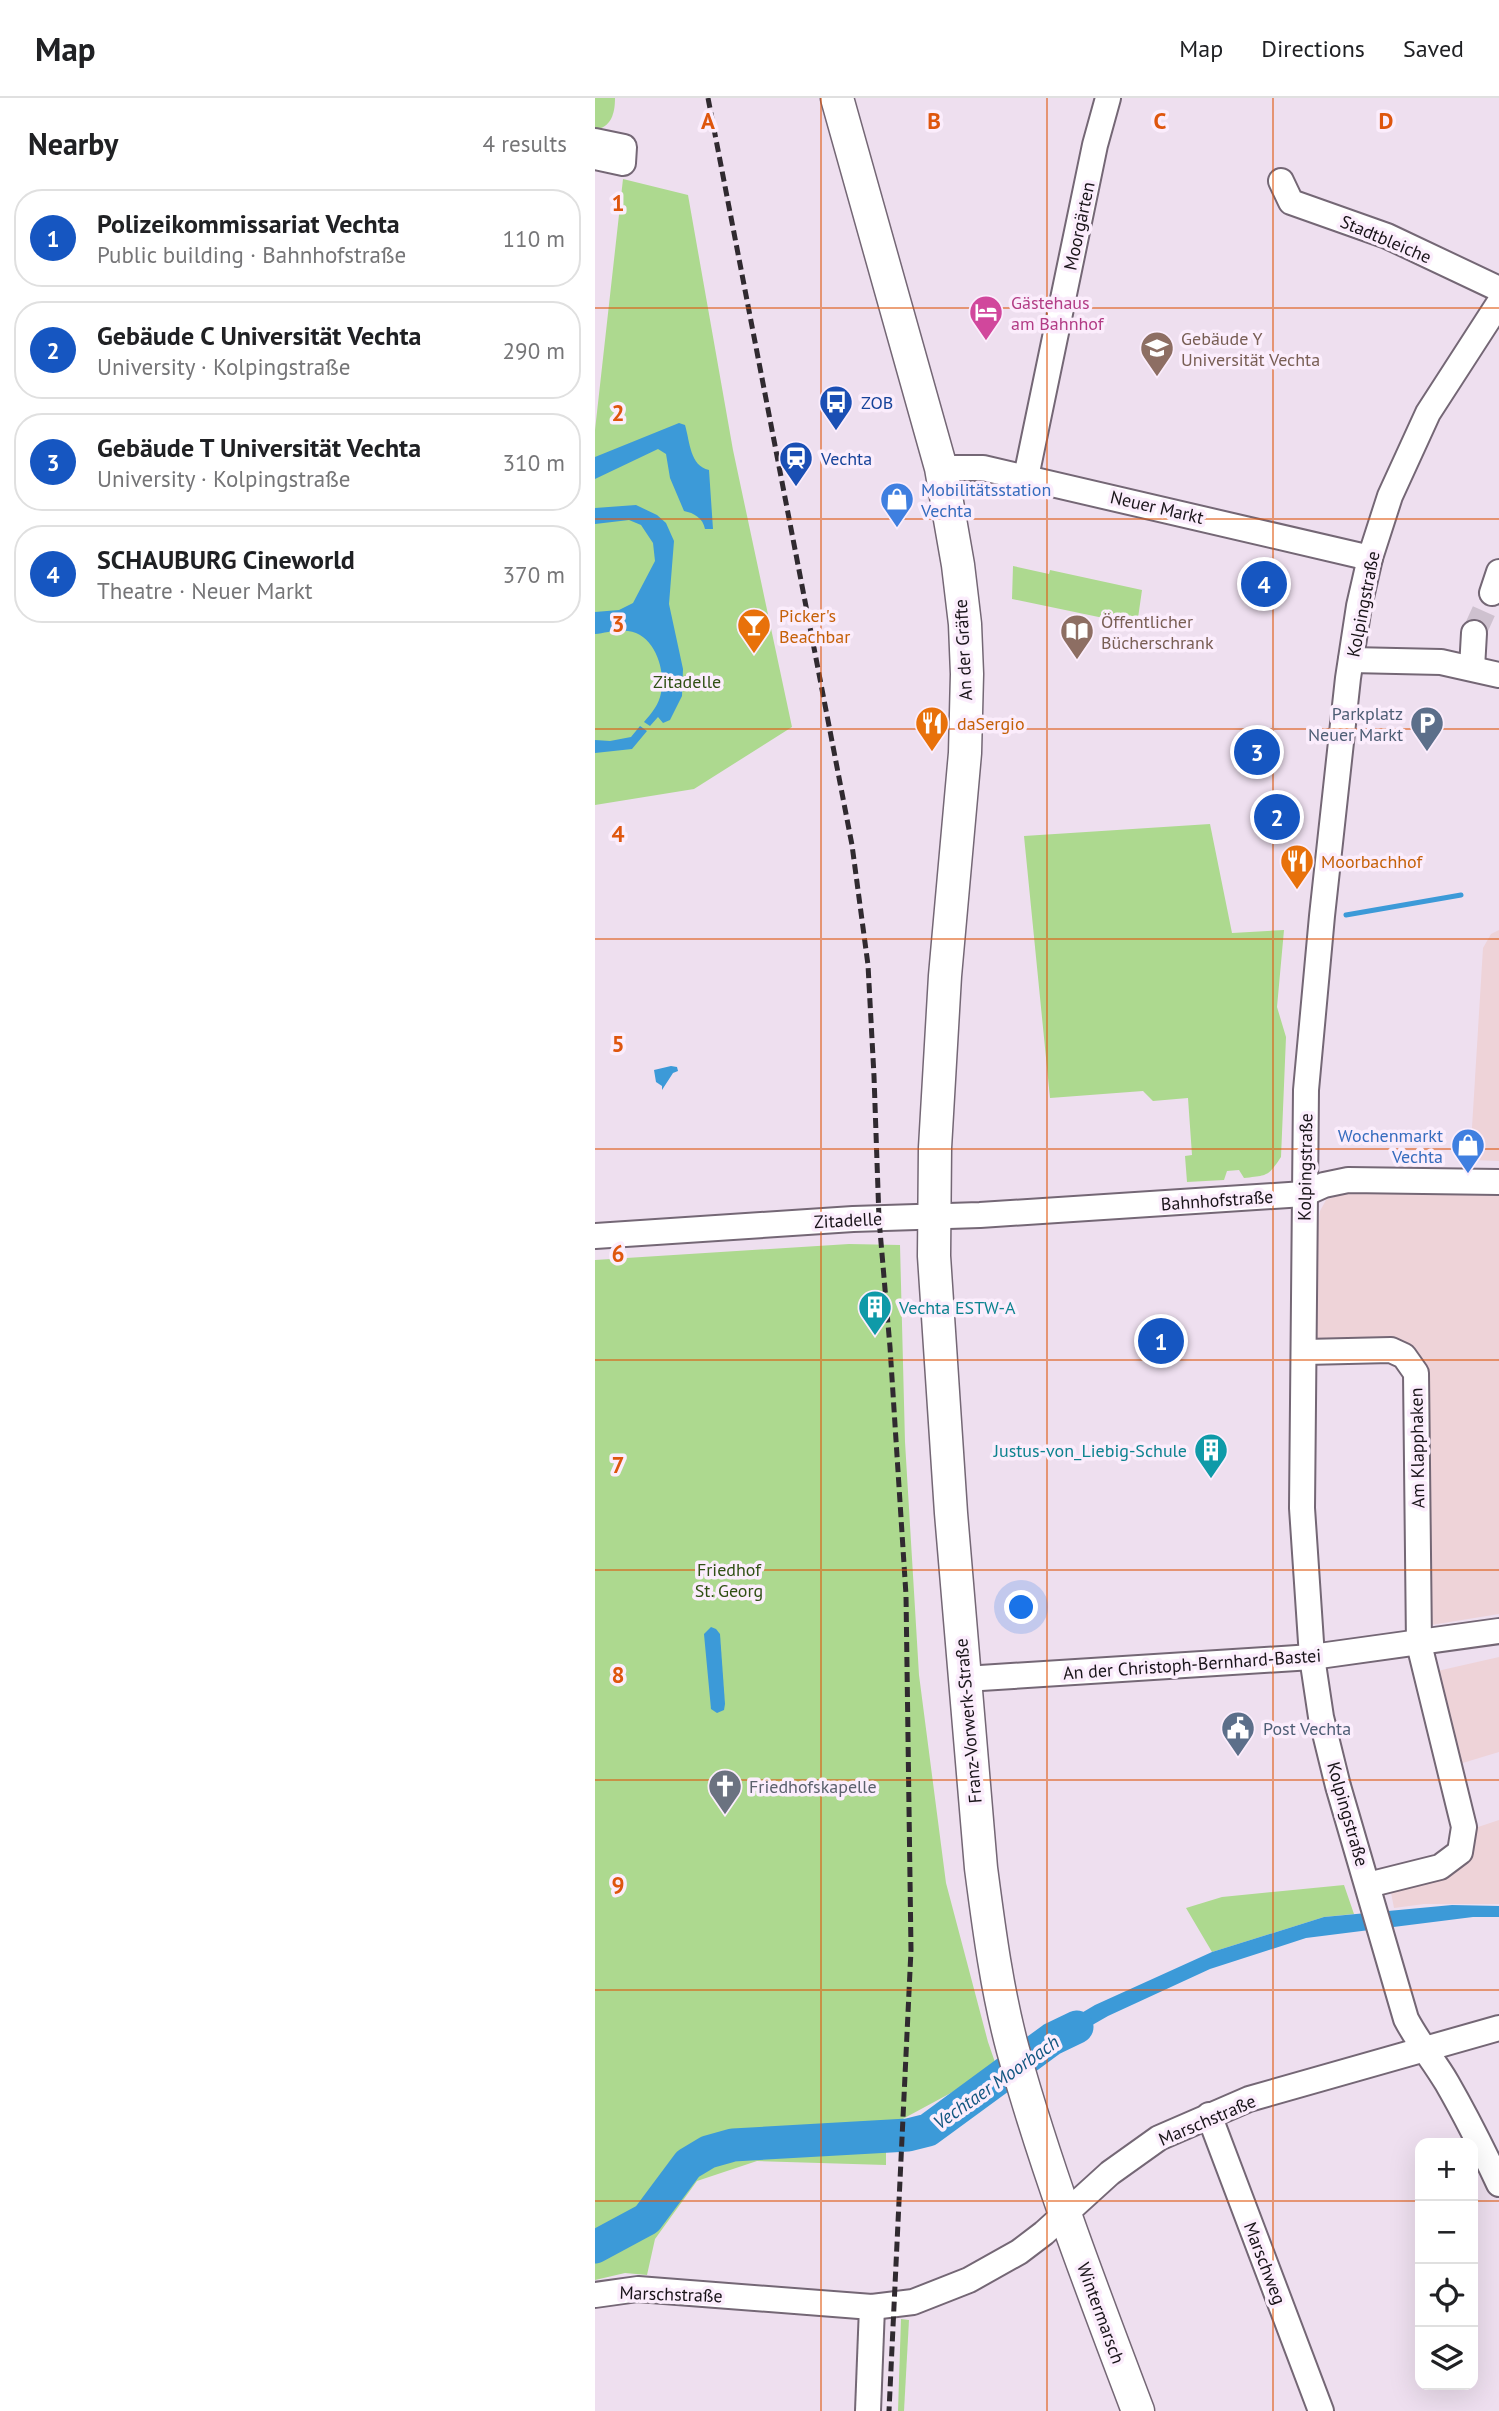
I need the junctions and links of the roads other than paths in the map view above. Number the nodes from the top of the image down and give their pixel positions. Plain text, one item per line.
1 (837, 98) edge
2 (1108, 98) edge
3 (595, 141) edge
4 (595, 157) edge
5 (1281, 181) dead end
6 (1499, 289) edge
7 (1499, 303) edge
8 (941, 468) junction
9 (1026, 477) junction
10 (1370, 558) junction
11 (1474, 633) tunnel mouth
12 (1352, 660) junction
13 (1472, 668) junction
14 (1499, 675) edge
15 (1499, 1182) edge
16 (1304, 1194) junction
17 (933, 1217) junction
18 (595, 1236) edge
19 (1305, 1352) junction
20 (1499, 1632) edge
21 (1419, 1644) junction
22 (1313, 1657) junction
23 (965, 1679) junction
24 (1370, 1892) junction
25 (1499, 2028) edge
26 (1427, 2049) junction
27 (1209, 2115) junction
28 (1499, 2184) edge
29 (1065, 2215) junction
30 (595, 2295) edge
31 (872, 2307) junction
32 (867, 2411) edge
33 (1138, 2411) edge
34 (1321, 2411) edge

1 - 8 main road, An der Gräfte
2 - 9 street, Moorgärten
3 - 4 street
5 - 6 street, Stadtbleiche
7 - 10 street, Kolpingstraße
8 - 9 street, Neuer Markt
8 - 17 main road, An der Gräfte
9 - 10 street, Neuer Markt
10 - 12 street, Kolpingstraße
11 - 13 street
12 - 13 street
12 - 16 street, Kolpingstraße
13 - 14 street
15 - 16 street, Bahnhofstraße
16 - 17 street, Bahnhofstraße
16 - 19 street, Kolpingstraße
17 - 18 street, Zitadelle
17 - 23 main road, Franz-Vorwerk-Straße
19 - 21 street, Am Klapphaken
19 - 22 street, Kolpingstraße
20 - 21 street
21 - 22 street, An der Christoph-Bernhard-Bastei
21 - 24 street, Am Klapphaken
22 - 23 street, An der Christoph-Bernhard-Bastei
22 - 24 street, Kolpingstraße
23 - 29 main road, Franz-Vorwerk-Straße
24 - 26 street, Kolpingstraße
25 - 26 street, Marschstraße
26 - 27 street, Marschstraße
26 - 28 street, Kolpingstraße
27 - 29 street, Marschstraße
27 - 34 street, Marschweg
29 - 31 street, Marschstraße
29 - 33 main road, Wintermarsch
30 - 31 street, Marschstraße
31 - 32 street

